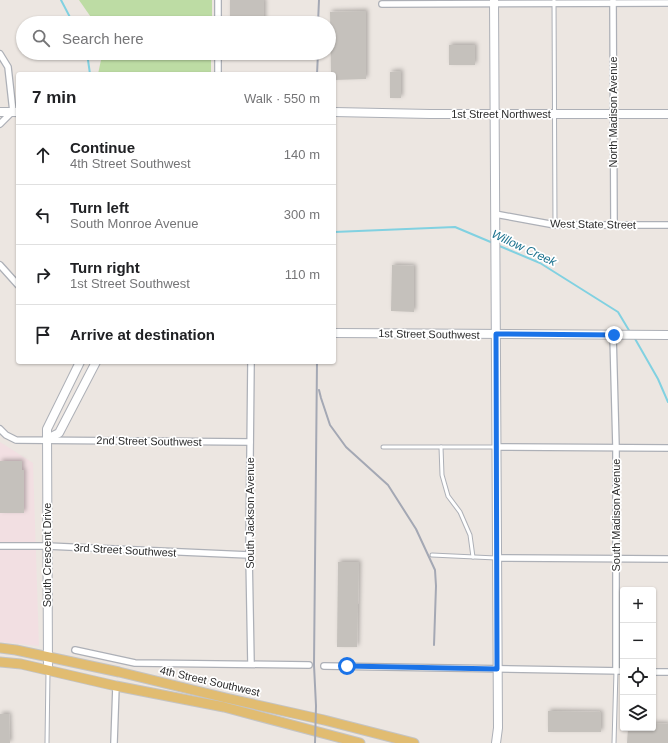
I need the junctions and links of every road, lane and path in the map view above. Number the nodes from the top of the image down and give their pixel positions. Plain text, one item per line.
1 (218, 0) edge
2 (494, 2) edge
3 (554, 2) edge
4 (613, 2) edge
5 (382, 4) dead end
6 (668, 4) edge
7 (218, 16) edge
8 (0, 54) edge
9 (218, 60) edge
10 (218, 72) edge
11 (0, 112) edge
12 (336, 112) edge
13 (16, 113) edge
14 (494, 114) junction
15 (555, 114) junction
16 (613, 114) junction
17 (668, 114) edge
18 (0, 124) edge
19 (495, 218) junction
20 (614, 224) junction
21 (555, 225) junction
22 (668, 225) edge
23 (0, 265) edge
24 (16, 283) edge
25 (336, 333) edge
26 (496, 334) junction
27 (615, 335) junction
28 (668, 335) edge
29 (79, 364) edge
30 (95, 364) edge
31 (251, 364) edge
32 (0, 429) edge
33 (48, 439) junction
34 (250, 442) junction
35 (383, 447) dead end
36 (441, 447) junction
37 (496, 447) junction
38 (616, 447) junction
39 (668, 448) edge
40 (0, 546) edge
41 (47, 546) junction
42 (249, 555) junction
43 (432, 555) dead end
44 (473, 557) junction
45 (497, 558) junction
46 (616, 559) junction
47 (668, 560) edge
48 (0, 648) edge
49 (76, 650) dead end
50 (48, 656) junction
51 (0, 662) edge
52 (251, 664) junction
53 (309, 665) dead end
54 (324, 666) dead end
55 (497, 669) junction
56 (48, 670) junction
57 (616, 671) junction
58 (620, 671) edge
59 (656, 672) edge
60 (668, 672) edge
61 (116, 686) junction
62 (47, 743) edge
63 (114, 743) edge
64 (360, 743) edge
65 (414, 743) edge
66 (496, 743) edge
67 (614, 743) edge

1 - 7 street
2 - 3 street
2 - 5 street
2 - 14 main road
3 - 4 street
3 - 15 lane
4 - 6 street
4 - 16 street, North Madison Avenue
8 - 13 street
9 - 10 street
11 - 13 main road
12 - 14 main road, 1st Street Northwest
13 - 18 street
14 - 15 main road, 1st Street Northwest
14 - 19 main road
15 - 16 main road, 1st Street Northwest
15 - 21 lane
16 - 17 main road, 1st Street Northwest
16 - 20 street, North Madison Avenue
19 - 21 street, West State Street
19 - 26 main road
20 - 21 street, West State Street
20 - 22 street, West State Street
23 - 24 street
25 - 26 main road, 1st Street Southwest
26 - 27 main road, 1st Street Southwest
26 - 37 main road
27 - 28 main road, 1st Street Southwest
27 - 38 street, South Madison Avenue
29 - 33 main road, South Crescent Drive
30 - 33 main road
31 - 34 street, South Jackson Avenue
32 - 33 street, 2nd Street Southwest
33 - 34 street, 2nd Street Southwest
33 - 41 main road, South Crescent Drive
34 - 42 street, South Jackson Avenue
35 - 36 lane
36 - 37 lane
36 - 44 lane
37 - 38 street
37 - 45 main road
38 - 39 street
38 - 46 street, South Madison Avenue
40 - 41 street, 3rd Street Southwest
41 - 42 street, 3rd Street Southwest
41 - 50 main road, South Crescent Drive
42 - 52 street, South Jackson Avenue
43 - 44 lane
44 - 45 lane
45 - 46 street
45 - 55 main road
46 - 47 street
46 - 57 street, South Madison Avenue
48 - 50 main road, 4th Street Southwest
49 - 52 street, 4th Street Southwest
50 - 56 main road, South Crescent Drive
50 - 65 main road, 4th Street Southwest
51 - 56 main road, 4th Street Southwest
52 - 53 street, 4th Street Southwest
54 - 55 street
55 - 57 street
55 - 66 main road
56 - 61 main road, 4th Street Southwest
56 - 62 lane
57 - 58 street
57 - 67 lane, South Madison Avenue
59 - 60 street
61 - 63 street
61 - 64 main road, 4th Street Southwest

